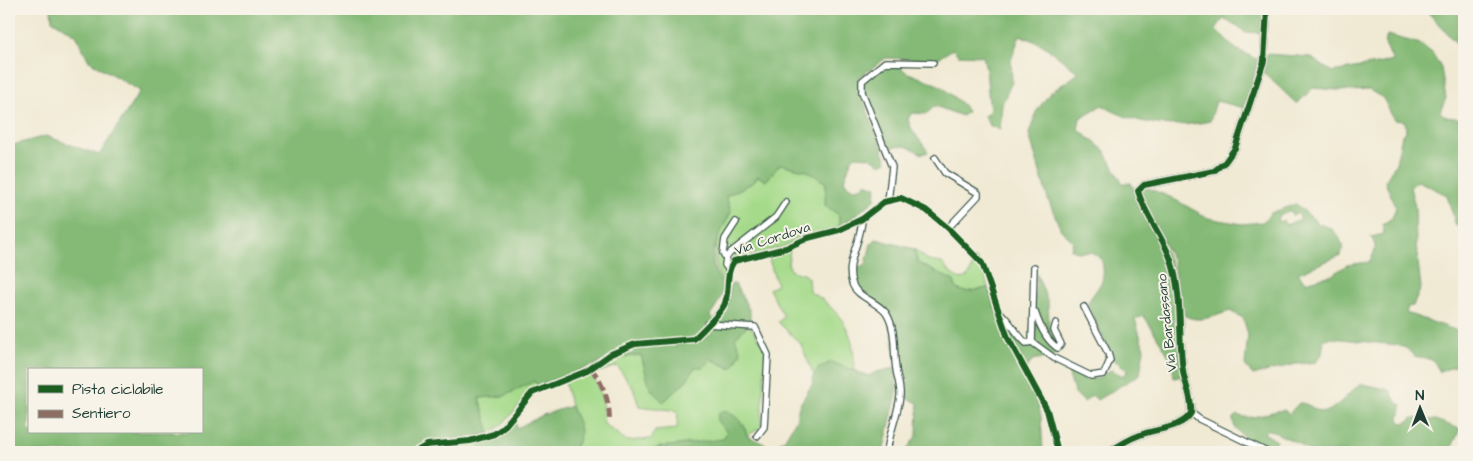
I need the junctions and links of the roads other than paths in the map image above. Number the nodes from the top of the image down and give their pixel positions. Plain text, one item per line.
1 (1267, 9) edge
2 (934, 63) dead end
3 (935, 158) dead end
4 (888, 201) junction
5 (786, 202) dead end
6 (862, 219) junction
7 (736, 222) dead end
8 (948, 228) junction
9 (726, 258) junction
10 (1034, 267) dead end
11 (729, 270) junction
12 (1034, 307) junction
13 (1084, 307) dead end
14 (998, 311) junction
15 (707, 324) junction
16 (1056, 324) dead end
17 (1032, 342) junction
18 (1191, 413) junction
19 (757, 436) dead end
20 (415, 452) edge
21 (887, 452) edge
22 (1058, 452) edge
23 (1109, 452) edge
24 (1267, 452) edge

1 - 18 street, Via Bardassano
2 - 4 street
3 - 8 street
4 - 6 street, Via Cordova
4 - 8 street
5 - 9 street
6 - 11 street, Via Cordova
6 - 21 street
7 - 9 street
8 - 14 street
9 - 11 street
10 - 12 street
11 - 15 street, Via Cordova
12 - 16 street
12 - 17 street
13 - 17 street
14 - 17 street
14 - 22 street
15 - 19 street
15 - 20 street, Via Cordova
18 - 23 street
18 - 24 street

